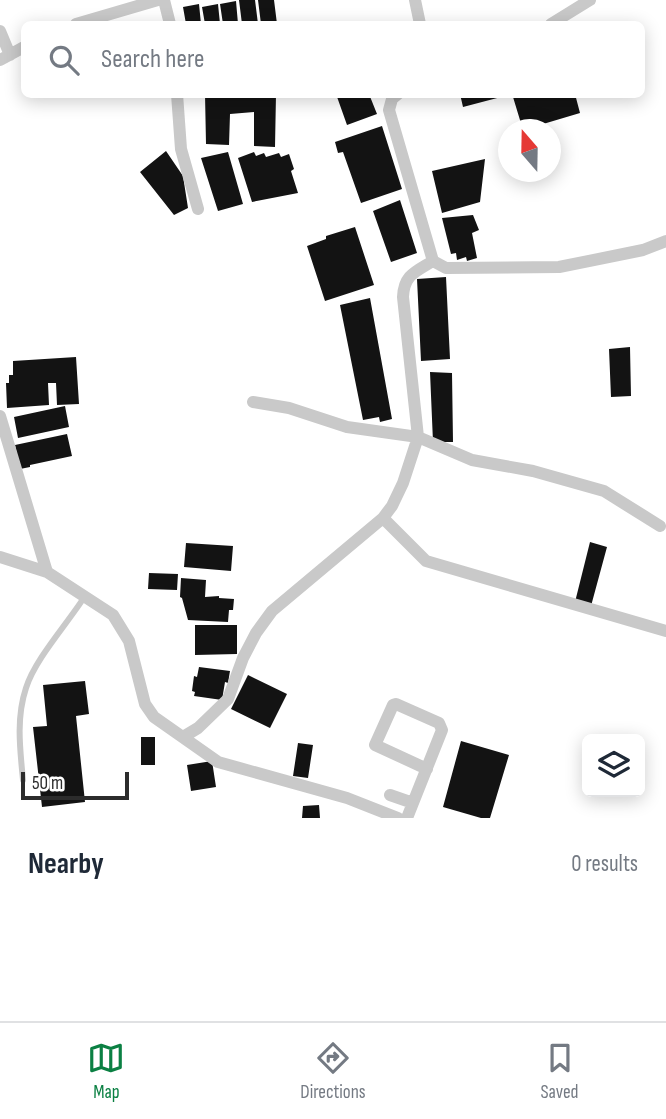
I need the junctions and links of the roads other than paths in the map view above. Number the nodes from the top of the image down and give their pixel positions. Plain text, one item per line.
1 (158, 0) edge
2 (164, 0) edge
3 (415, 0) edge
4 (590, 0) edge
5 (86, 21) edge
6 (169, 21) edge
7 (419, 21) edge
8 (556, 21) edge
9 (0, 31) edge
10 (21, 49) edge
11 (5, 57) edge
12 (177, 98) edge
13 (394, 98) edge
14 (198, 209) dead end
15 (666, 241) edge
16 (433, 261) junction
17 (253, 402) dead end
18 (0, 416) edge
19 (418, 437) junction
20 (383, 518) junction
21 (660, 526) dead end
22 (0, 557) edge
23 (47, 572) junction
24 (85, 596) junction
25 (666, 631) edge
26 (183, 737) junction
27 (426, 769) junction
28 (23, 780) dead end
29 (390, 794) dead end
30 (413, 803) junction
31 (398, 818) edge
32 (407, 818) edge

1 - 5 street
2 - 6 street
3 - 7 street
4 - 8 street
9 - 11 street
10 - 11 street
12 - 14 street
13 - 16 street
15 - 16 street
16 - 19 street
17 - 19 street
18 - 23 street
19 - 20 street
19 - 21 street
20 - 25 street
20 - 26 street
22 - 23 street
23 - 24 street
24 - 26 street
24 - 28 lane
26 - 31 street
27 - 27 street
27 - 30 street
29 - 30 street
30 - 32 street

